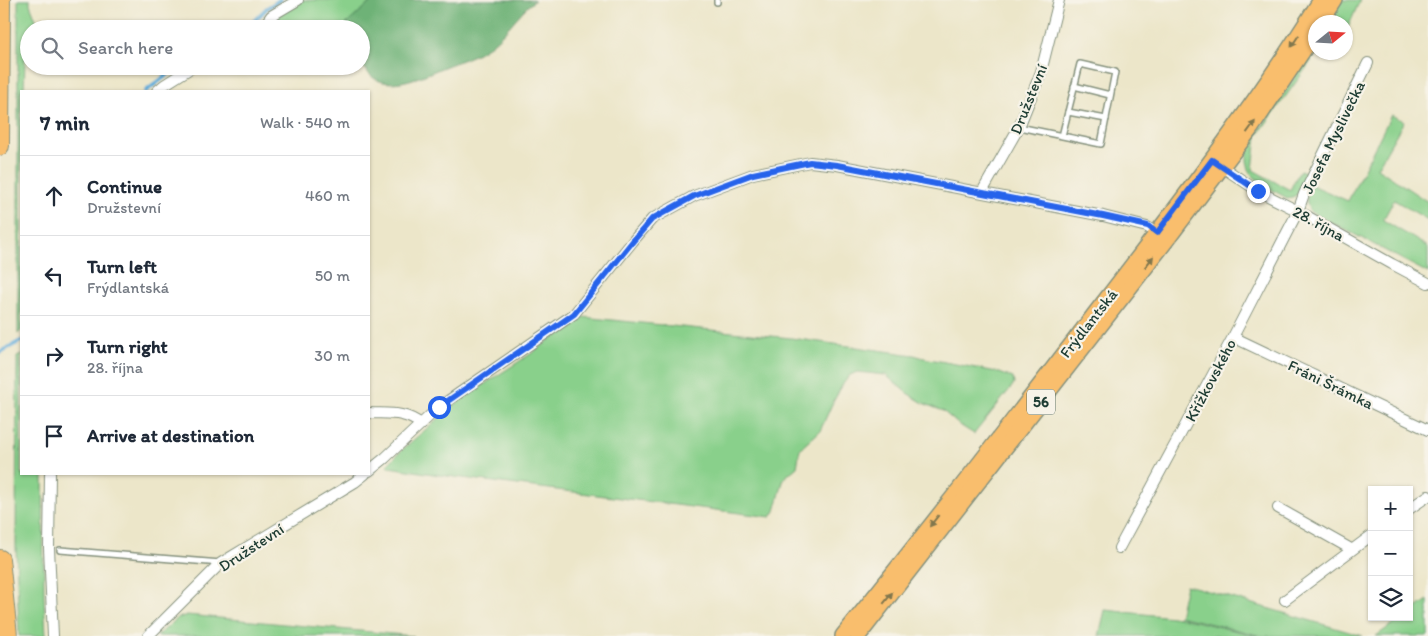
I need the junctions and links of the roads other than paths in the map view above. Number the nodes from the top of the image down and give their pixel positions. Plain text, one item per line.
1 (1, 0) edge
2 (298, 0) edge
3 (1059, 0) edge
4 (1321, 0) edge
5 (1335, 0) edge
6 (1325, 15) edge
7 (268, 20) edge
8 (1308, 43) edge
9 (1368, 63) dead end
10 (181, 75) edge
11 (1074, 86) junction
12 (158, 90) edge
13 (1110, 95) junction
14 (1068, 112) junction
15 (1106, 119) junction
16 (1020, 127) junction
17 (1062, 136) junction
18 (0, 146) edge
19 (1217, 163) junction
20 (982, 192) junction
21 (1298, 211) junction
22 (1157, 233) junction
23 (1428, 283) edge
24 (1233, 337) junction
25 (370, 413) edge
26 (421, 424) junction
27 (1428, 430) edge
28 (370, 470) edge
29 (50, 475) edge
30 (364, 475) edge
31 (1428, 496) edge
32 (1413, 506) edge
33 (1278, 508) dead end
34 (1368, 538) edge
35 (1119, 548) dead end
36 (1351, 549) junction
37 (60, 550) dead end
38 (0, 560) edge
39 (221, 563) junction
40 (1285, 600) dead end
41 (8, 636) edge
42 (53, 636) edge
43 (148, 636) edge
44 (843, 636) edge
45 (858, 636) edge

1 - 18 highway
2 - 7 street
3 - 16 street, Družstevní
4 -> 19 main road, Frýdlantská / 56
5 - 6 main road
19 -> 8 main road, Frýdlantská / 56
9 - 21 street, Josefa Myslivečka
10 - 12 street
11 - 13 lane
11 - 13 lane
11 - 14 lane
13 - 15 lane
14 - 15 lane
14 - 17 lane
15 - 17 lane
16 - 17 lane
16 - 20 street, Družstevní
19 - 21 street, 28. října
19 - 22 main road, Frýdlantská / 56
45 -> 19 main road, Frýdlantská / 56
20 - 22 street
20 - 26 street
21 - 23 street, 28. října
21 - 24 street, Křížkovského
22 -> 44 main road, Frýdlantská / 56
24 - 27 street, Fráni Šrámka
24 - 35 street, Křížkovského
25 - 26 street
26 - 28 street
29 - 42 street
30 - 39 street, Družstevní
31 - 32 street
33 - 36 street
34 - 36 street
36 - 40 street
37 - 39 lane
38 - 41 highway
39 - 43 street, Družstevní

